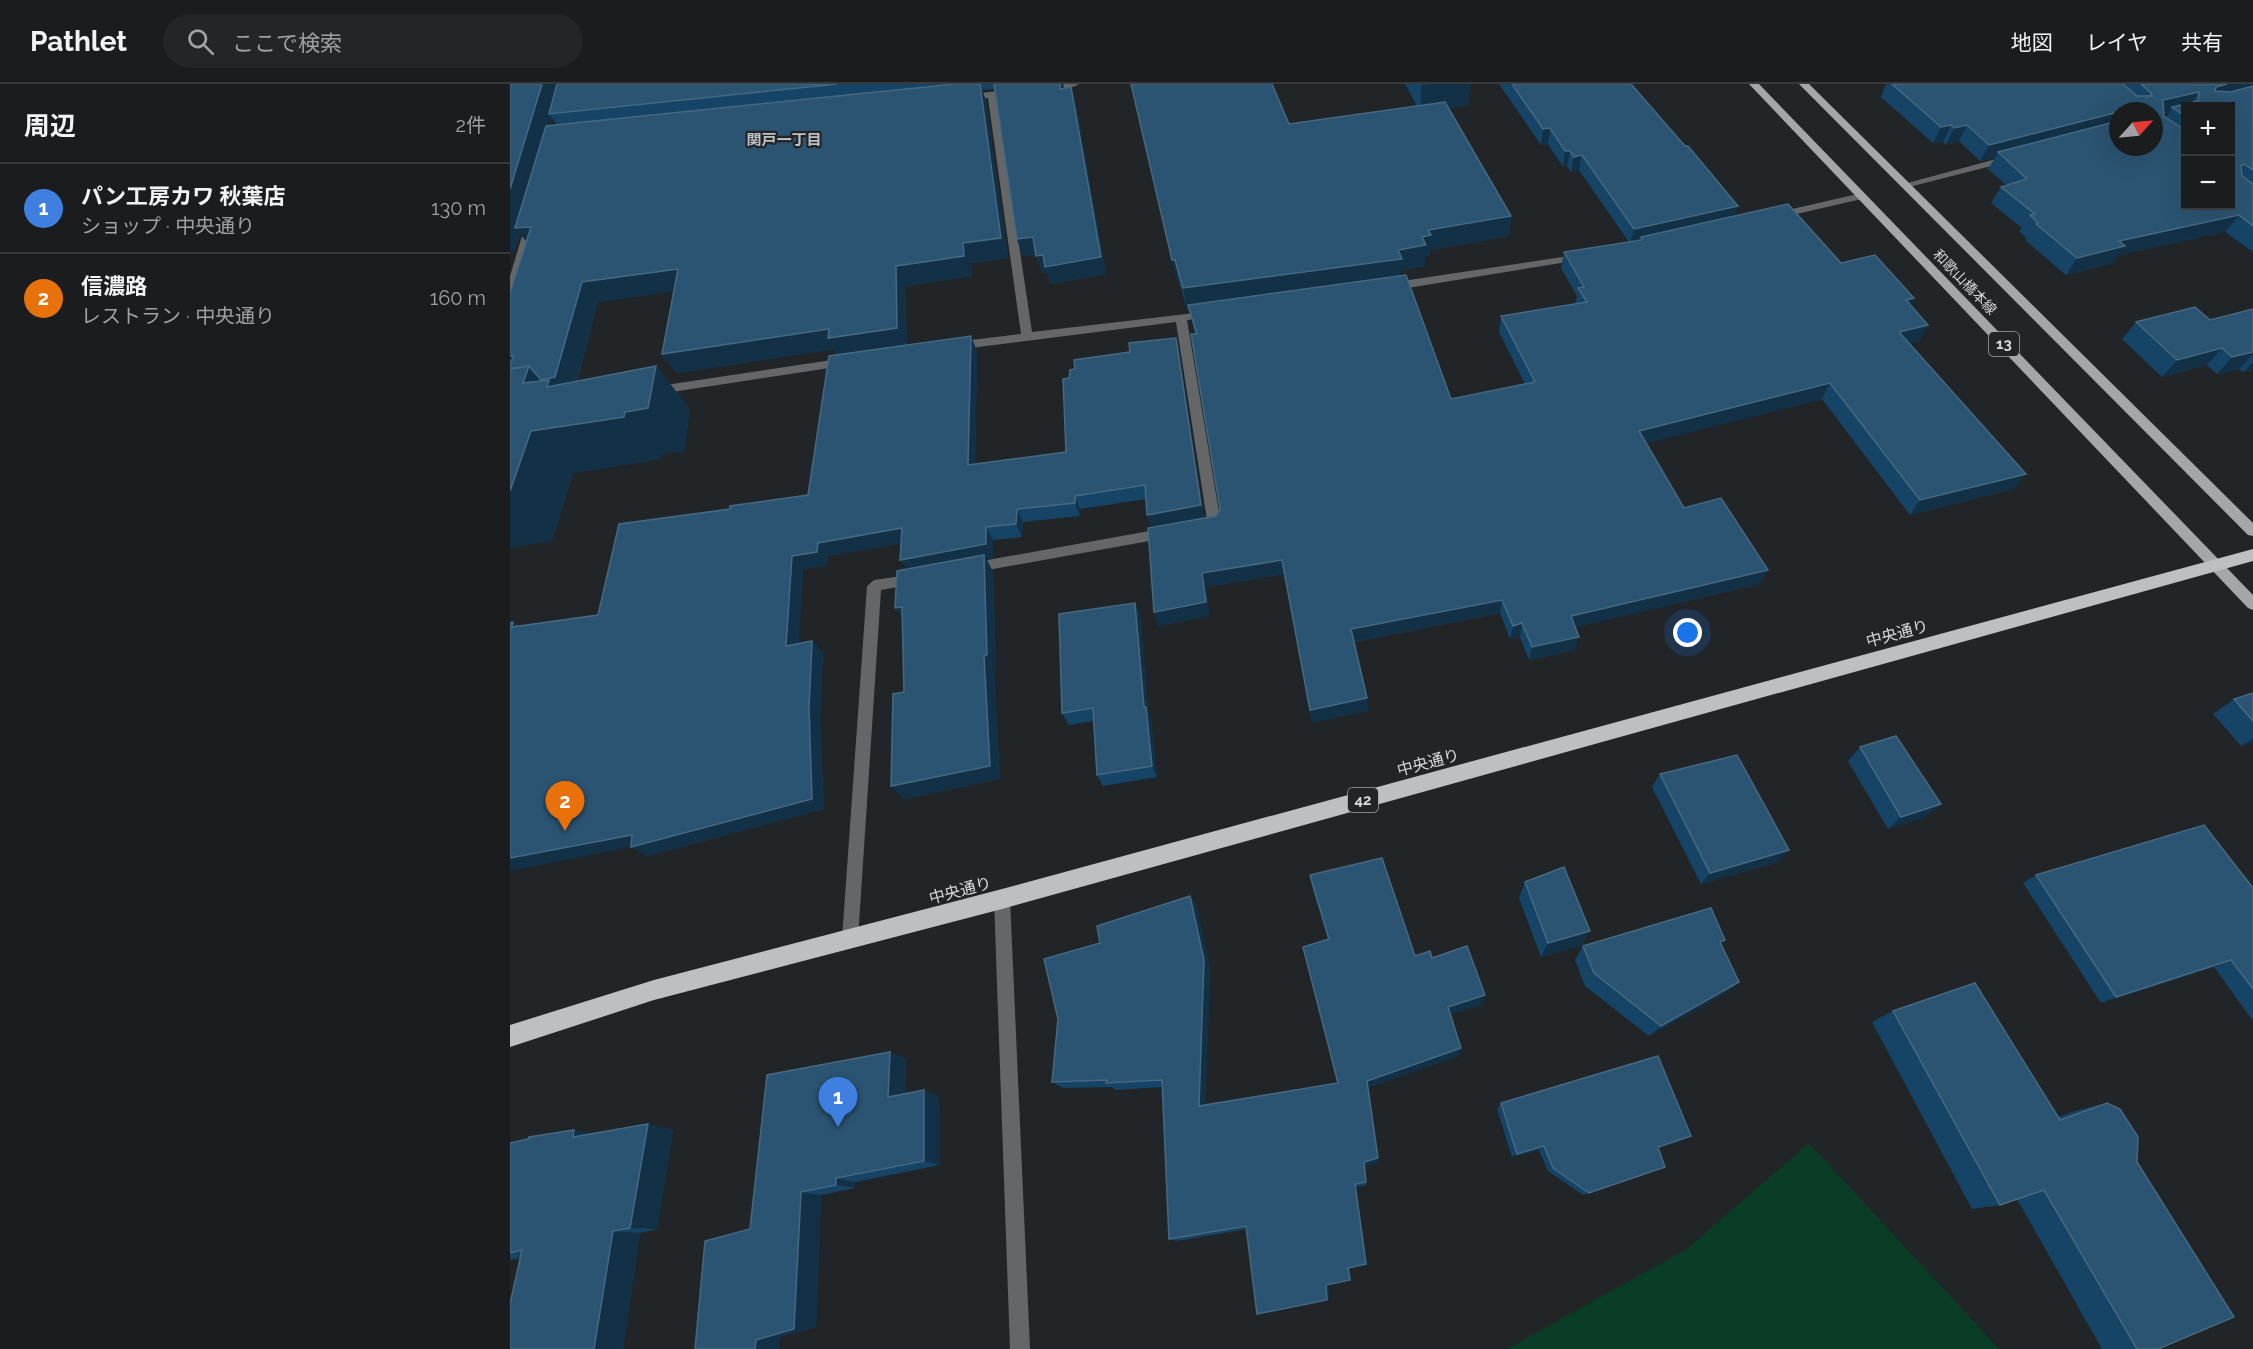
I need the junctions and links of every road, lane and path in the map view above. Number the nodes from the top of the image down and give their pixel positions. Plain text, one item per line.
1 (1074, 84) edge
2 (1754, 84) edge
3 (1804, 84) edge
4 (1039, 89) edge
5 (1027, 91) edge
6 (992, 96) junction
7 (956, 99) edge
8 (2018, 156) edge
9 (1905, 185) junction
10 (1862, 196) junction
11 (536, 207) edge
12 (1762, 220) edge
13 (1592, 255) edge
14 (1372, 290) edge
15 (510, 295) edge
16 (1215, 313) edge
17 (1181, 317) junction
18 (1027, 336) junction
19 (945, 348) edge
20 (862, 360) edge
21 (639, 393) edge
22 (2253, 531) edge
23 (2253, 555) edge
24 (2216, 566) junction
25 (956, 571) edge
26 (933, 575) edge
27 (2253, 604) edge
28 (1002, 899) junction
29 (850, 939) junction
30 (510, 1036) edge
31 (1020, 1349) edge

1 - 4 street
2 - 10 main road, 和歌山橋本線 / 13
3 - 9 main road, 和歌山橋本線 / 13
5 - 6 street
6 - 7 street
6 - 18 street
8 - 9 street
9 - 22 main road, 和歌山橋本線 / 13
10 - 12 street
10 - 24 main road, 和歌山橋本線 / 13
11 - 15 street
13 - 14 street
16 - 17 street
17 - 18 street
17 - 25 street
18 - 19 street
20 - 21 street
23 - 24 highway, 中央通り / 42
24 - 27 main road, 和歌山橋本線 / 13
24 - 28 highway, 中央通り / 42
26 - 29 street
28 - 29 highway, 中央通り / 42
28 - 31 street
29 - 30 highway, 中央通り / 42

